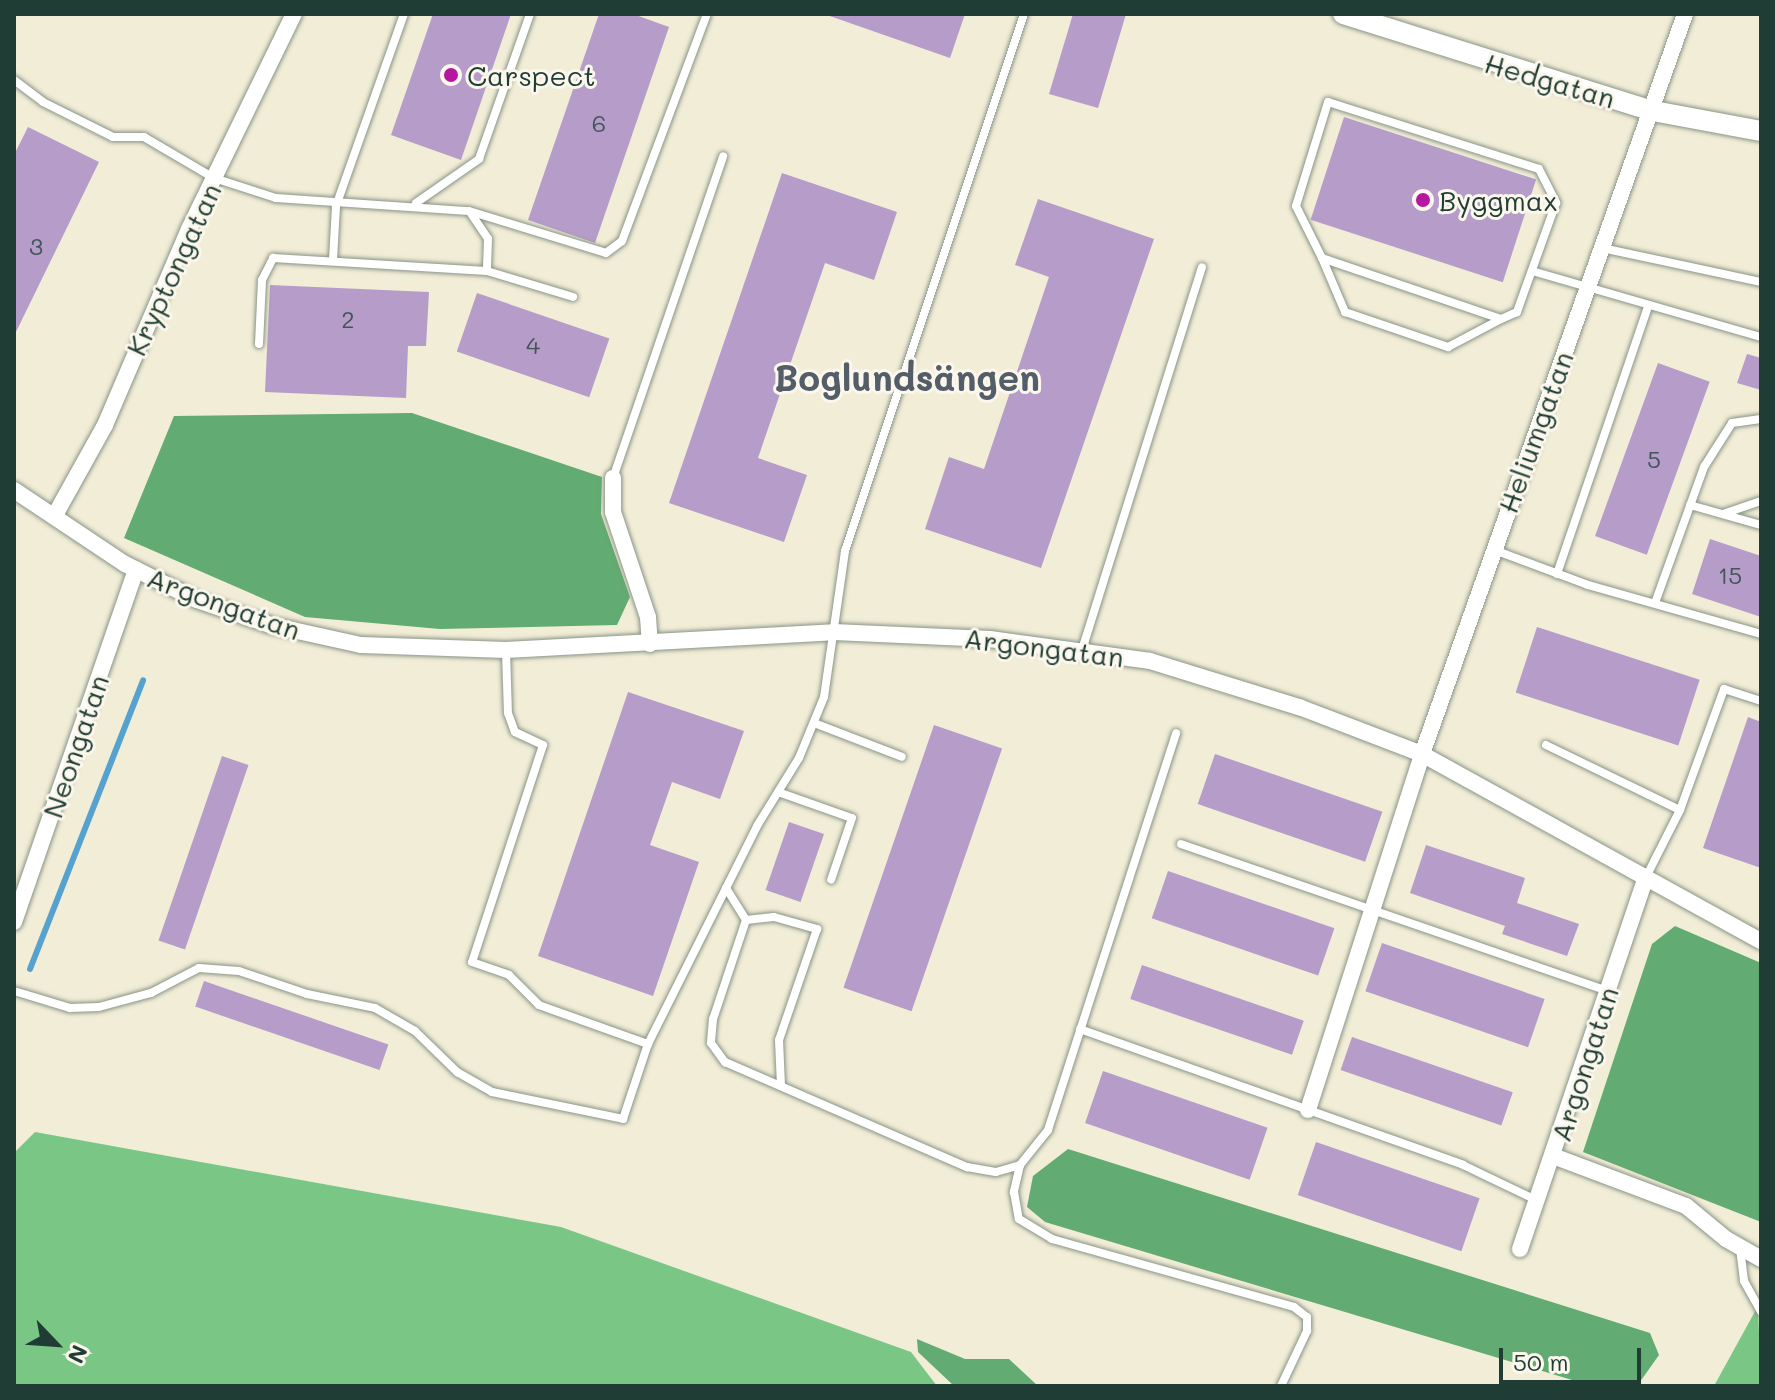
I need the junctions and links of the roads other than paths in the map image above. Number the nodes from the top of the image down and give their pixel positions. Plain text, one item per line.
1 (404, 14) edge
2 (530, 14) edge
3 (707, 14) edge
4 (1024, 14) edge
5 (1343, 14) edge
6 (1685, 14) edge
7 (294, 17) edge
8 (14, 80) edge
9 (1653, 111) junction
10 (1761, 131) edge
11 (723, 156) dead end
12 (214, 178) junction
13 (416, 204) junction
14 (336, 206) junction
15 (469, 211) junction
16 (1602, 248) junction
17 (1322, 258) junction
18 (333, 260) junction
19 (1202, 267) dead end
20 (487, 271) junction
21 (1532, 271) junction
22 (1761, 282) edge
23 (1587, 290) junction
24 (573, 297) dead end
25 (1648, 307) junction
26 (1501, 319) junction
27 (1761, 337) edge
28 (259, 344) dead end
29 (1761, 419) edge
30 (613, 478) joint
31 (14, 490) edge
32 (1761, 501) edge
33 (1690, 505) junction
34 (1722, 514) junction
35 (55, 515) junction
36 (1761, 525) edge
37 (1493, 550) junction
38 (136, 570) junction
39 (1557, 574) junction
40 (1655, 603) junction
41 (834, 632) junction
42 (1761, 634) edge
43 (650, 644) junction
44 (506, 650) junction
45 (1082, 650) junction
46 (1761, 701) edge
47 (814, 723) junction
48 (1176, 733) dead end
49 (1546, 745) dead end
50 (1422, 754) junction
51 (902, 757) dead end
52 (778, 792) junction
53 (1680, 810) junction
54 (1181, 844) dead end
55 (1645, 879) junction
56 (831, 880) dead end
57 (726, 888) junction
58 (1373, 912) junction
59 (746, 920) junction
60 (14, 922) edge
61 (1761, 941) edge
62 (14, 991) edge
63 (1608, 991) junction
64 (1080, 1029) junction
65 (648, 1044) junction
66 (781, 1086) junction
67 (1308, 1110) junction
68 (1553, 1156) junction
69 (1020, 1165) junction
70 (1537, 1201) junction
71 (1740, 1248) junction
72 (1520, 1249) dead end
73 (1761, 1259) edge
74 (1761, 1312) edge
75 (1281, 1386) edge

1 - 14 lane
2 - 13 lane
3 - 15 lane
4 - 41 lane
5 - 9 street, Hedgatan
6 - 9 street, Heliumgatan
7 - 12 street, Kryptongatan
8 - 12 lane
9 - 10 street, Hedgatan
9 - 16 street, Heliumgatan
11 - 30 lane
12 - 14 lane
12 - 35 street, Kryptongatan
13 - 14 lane
13 - 15 lane
14 - 18 lane
15 - 20 lane
16 - 22 lane
16 - 23 street, Heliumgatan
17 - 21 lane
17 - 26 lane
17 - 26 lane
18 - 20 lane
18 - 28 lane
19 - 45 lane
20 - 24 lane
21 - 23 lane
21 - 26 lane
23 - 25 lane
23 - 37 street, Heliumgatan
25 - 27 lane
25 - 39 lane
29 - 33 lane
30 - 43 street
31 - 35 street, Argongatan
32 - 34 lane
33 - 34 lane
33 - 40 lane
34 - 36 lane
35 - 38 street, Argongatan
37 - 39 lane
37 - 50 street, Heliumgatan
38 - 44 street, Argongatan
38 - 60 street, Neongatan
39 - 40 lane
40 - 42 lane
41 - 43 street, Argongatan
41 - 45 street, Argongatan
41 - 47 lane
43 - 44 street, Argongatan
44 - 65 lane
45 - 50 street, Argongatan
46 - 53 lane
47 - 51 lane
47 - 52 lane
48 - 64 lane
49 - 53 lane
50 - 55 street, Argongatan
50 - 58 street
52 - 56 lane
52 - 57 lane
53 - 55 lane
54 - 58 lane
55 - 61 street, Argongatan
55 - 63 street, Argongatan
57 - 59 lane
57 - 65 lane
58 - 63 lane
58 - 67 street
59 - 66 lane
59 - 66 lane
62 - 65 lane
63 - 68 street, Argongatan
64 - 67 lane
64 - 69 lane
66 - 69 lane
67 - 70 lane
68 - 70 street, Argongatan
68 - 71 street
69 - 75 lane
70 - 72 street, Argongatan
71 - 73 street
71 - 74 lane

